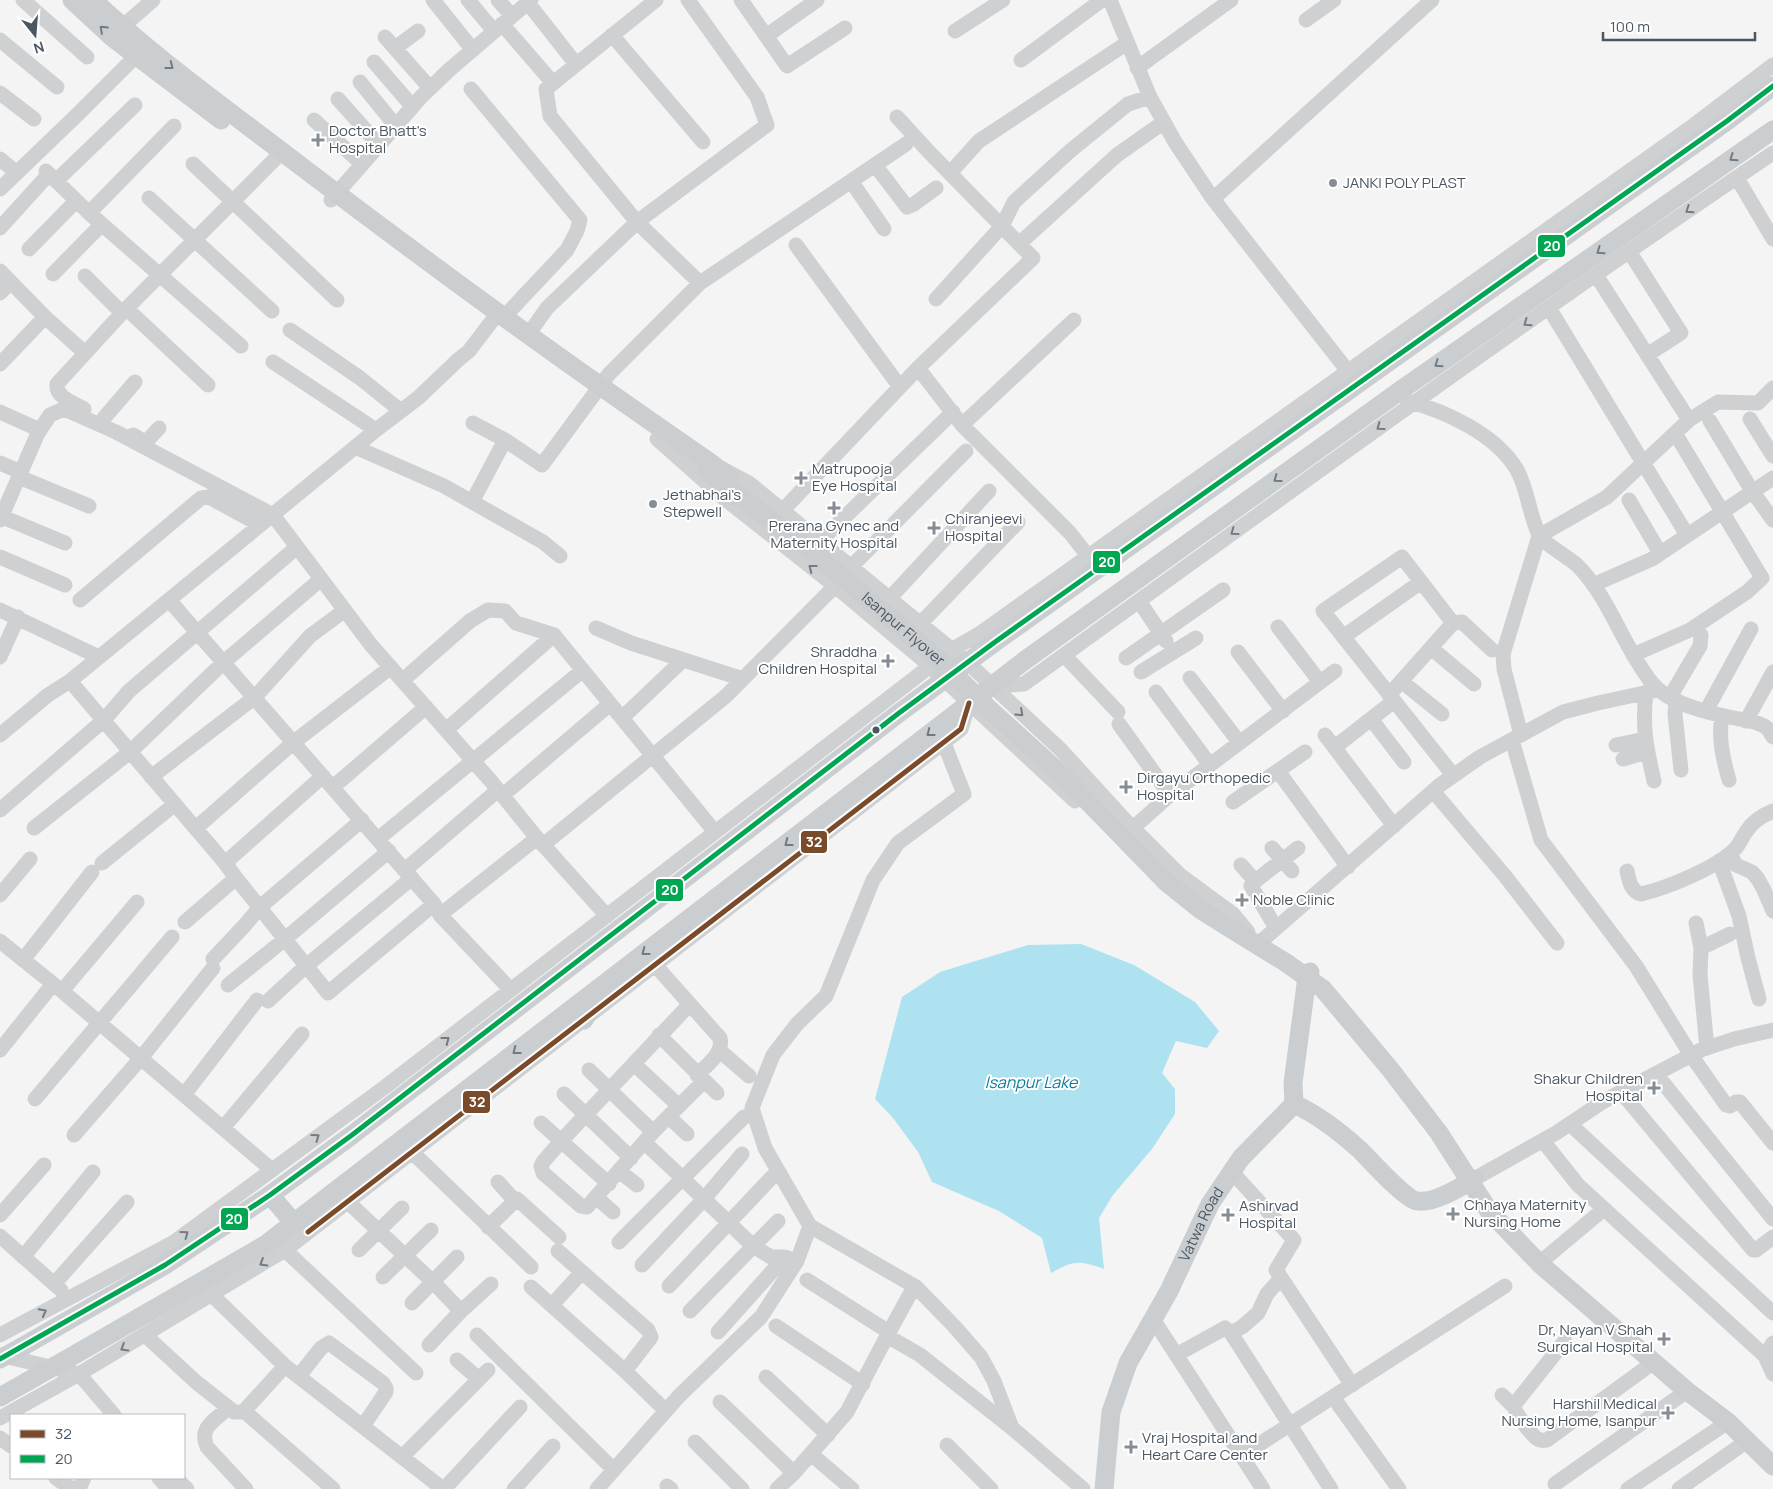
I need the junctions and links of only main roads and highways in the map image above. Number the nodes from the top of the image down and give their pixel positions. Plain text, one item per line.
1 (72, 0) edge
2 (93, 0) edge
3 (141, 51) junction
4 (1773, 86) edge
5 (1773, 130) edge
6 (334, 197) junction
7 (494, 315) junction
8 (597, 391) junction
9 (709, 467) junction
10 (1250, 933) junction
11 (1308, 975) junction
12 (604, 984) junction
13 (584, 1020) road end
14 (1294, 1104) junction
15 (1472, 1181) junction
16 (270, 1195) junction
17 (294, 1223) junction
18 (0, 1359) edge
19 (0, 1397) edge
20 (1772, 1462) edge
21 (1104, 1489) edge

3 -> 1 main road
2 - 3 main road
3 -> 6 main road
3 - 6 main road
4 - 16 main road
5 -> 12 main road
6 - 7 main road
7 - 8 main road
7 - 8 main road
8 - 9 main road
8 - 9 main road, Isanpur Flyover
9 - 10 main road, Isanpur Flyover
9 - 10 main road, Isanpur Flyover, bridge
10 - 11 main road
11 - 14 main road
11 - 15 main road
12 - 13 main road
12 -> 17 main road
14 - 15 main road
14 - 21 main road, Vatwa Road
15 - 20 main road
15 - 20 main road
16 - 17 main road
16 - 18 main road, bridge
17 - 19 main road, bridge

